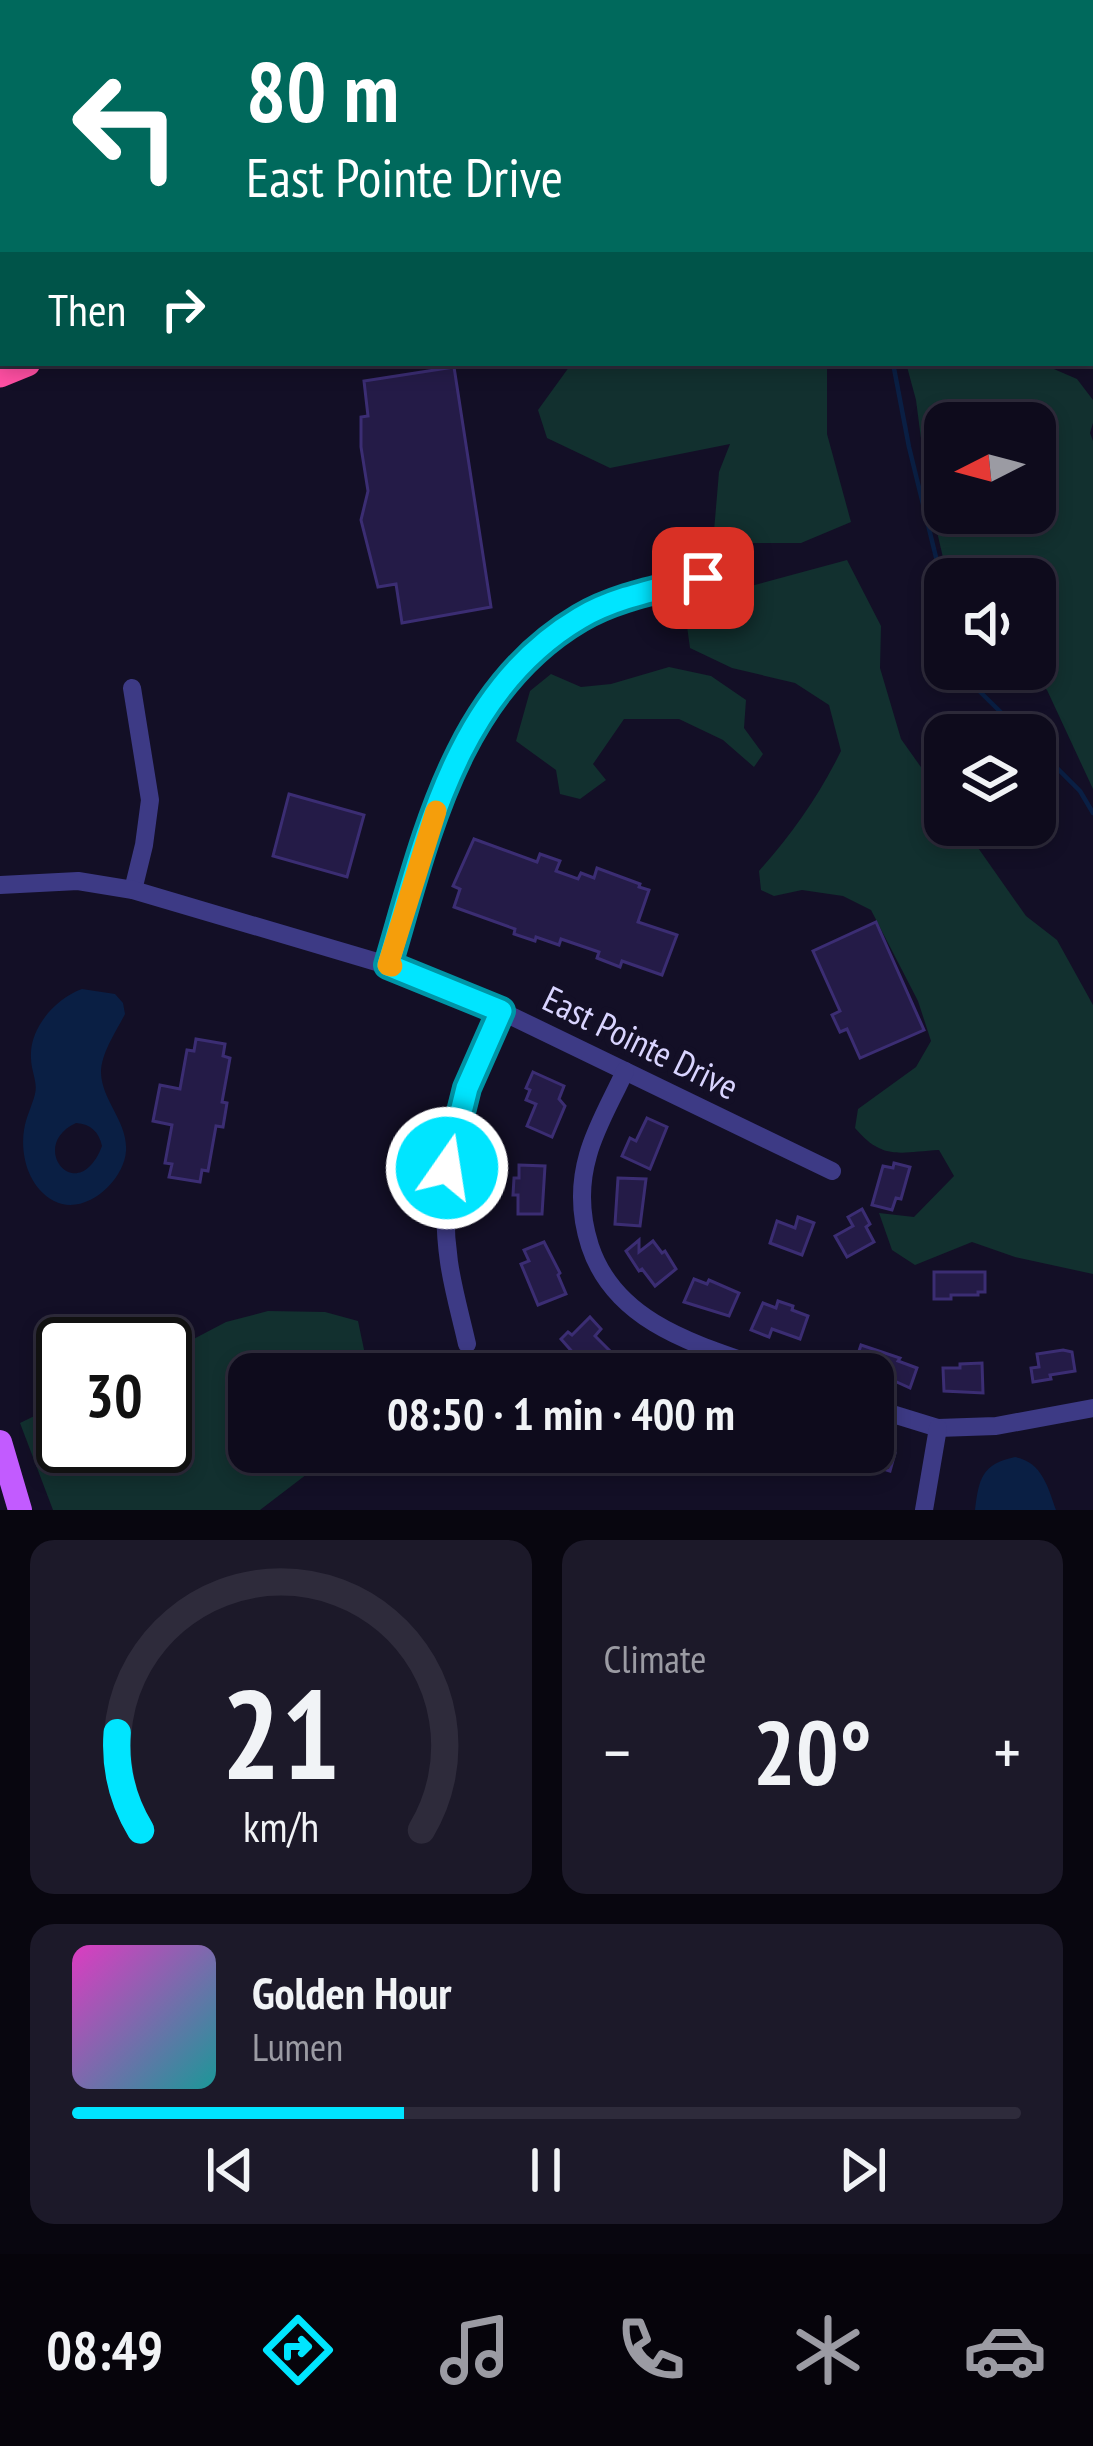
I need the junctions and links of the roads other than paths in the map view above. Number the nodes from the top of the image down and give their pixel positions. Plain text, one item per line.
1 (703, 578) dead end
2 (132, 688) dead end
3 (0, 885) edge
4 (133, 890) junction
5 (388, 965) junction
6 (501, 1011) junction
7 (625, 1071) junction
8 (832, 1171) dead end
9 (467, 1344) dead end
10 (726, 1353) edge
11 (1093, 1408) edge
12 (894, 1414) edge
13 (938, 1428) junction
14 (0, 1442) edge
15 (20, 1510) edge
16 (924, 1510) edge

1 - 5 street
2 - 4 street
3 - 4 street, East Pointe Drive
4 - 5 street, East Pointe Drive
5 - 6 street, East Pointe Drive
6 - 7 street, East Pointe Drive
6 - 9 street
7 - 8 street, East Pointe Drive
7 - 10 street
11 - 13 street
12 - 13 street
13 - 16 street
14 - 15 main road

